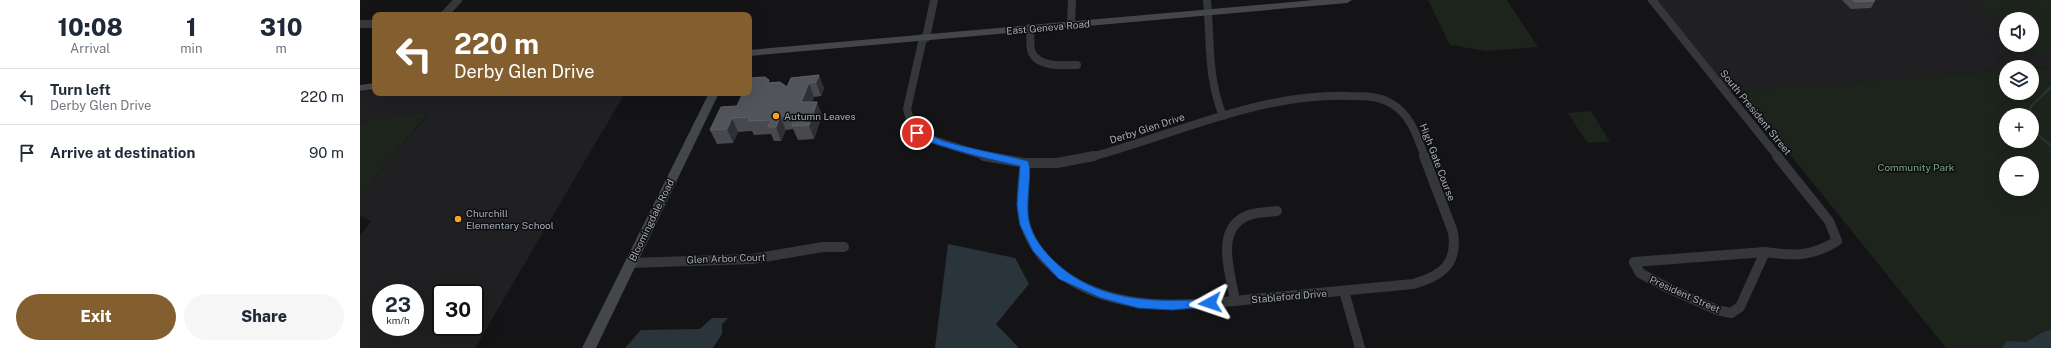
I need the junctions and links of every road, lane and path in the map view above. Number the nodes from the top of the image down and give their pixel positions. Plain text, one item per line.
1 (458, 0) edge
2 (934, 0) edge
3 (1072, 0) edge
4 (1207, 0) edge
5 (1347, 0) edge
6 (1652, 0) edge
7 (447, 12) edge
8 (1209, 13) junction
9 (360, 24) edge
10 (372, 24) edge
11 (1071, 25) junction
12 (1030, 28) junction
13 (924, 38) junction
14 (752, 54) edge
15 (1077, 66) dead end
16 (372, 86) edge
17 (360, 88) edge
18 (713, 96) edge
19 (1385, 101) joint
20 (1223, 116) junction
21 (1025, 164) junction
22 (1277, 211) dead end
23 (1838, 241) joint
24 (1455, 243) joint
25 (844, 247) dead end
26 (1765, 252) junction
27 (630, 263) junction
28 (1344, 291) junction
29 (1235, 300) junction
30 (589, 348) edge
31 (1360, 348) edge

1 - 7 street
2 - 13 street
3 - 11 street
4 - 8 street
5 - 8 main road, East Geneva Road
6 - 23 street, South President Street
8 - 11 main road, East Geneva Road
8 - 20 street
9 - 10 street
11 - 12 main road, East Geneva Road
12 - 13 main road, East Geneva Road
12 - 15 street
13 - 14 main road, East Geneva Road
13 - 21 street, Derby Glen Drive
16 - 17 main road
18 - 27 main road, Bloomingdale Road
19 - 20 street, Derby Glen Drive
19 - 24 street, High Gate Course
20 - 21 street, Derby Glen Drive
21 - 29 street, Stableford Drive
22 - 29 street
23 - 26 street, President Street
24 - 28 street, Stableford Drive
25 - 27 street, Glen Arbor Court
26 - 26 street, President Street
27 - 30 main road, Bloomingdale Road
28 - 29 street, Stableford Drive
28 - 31 street

